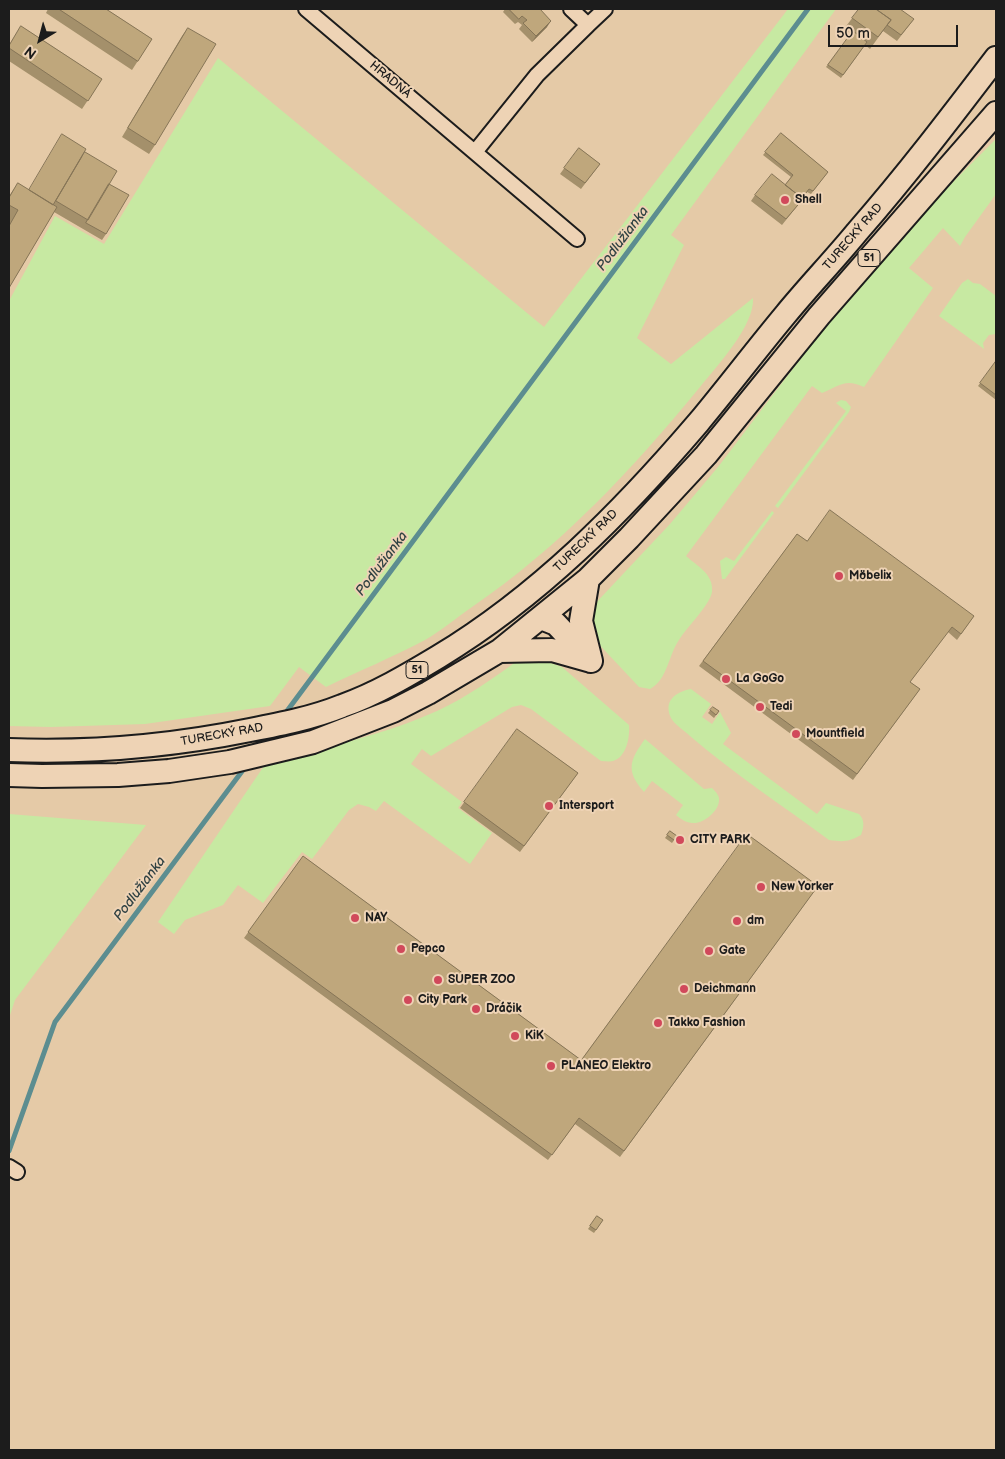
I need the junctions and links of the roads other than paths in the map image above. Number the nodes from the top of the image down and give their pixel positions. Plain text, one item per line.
1 (306, 9) edge
2 (571, 9) edge
3 (605, 9) edge
4 (588, 25) junction
5 (996, 58) edge
6 (996, 113) edge
7 (475, 152) junction
8 (577, 239) dead end
9 (588, 579) junction
10 (525, 597) junction
11 (541, 618) junction
12 (552, 650) junction
13 (499, 651) junction
14 (591, 661) junction
15 (9, 750) edge
16 (9, 775) edge

1 - 7 street, HRADNÁ
2 - 4 street
3 - 4 street
4 - 7 street
5 - 10 main road, TURECKÝ RAD / 51
6 - 9 main road, TURECKÝ RAD / 51
7 - 8 street, HRADNÁ
9 - 11 main road, TURECKÝ RAD / 51
9 - 14 main road
10 - 11 main road
10 - 15 main road, TURECKÝ RAD / 51
11 - 12 main road
11 - 13 main road, TURECKÝ RAD / 51
11 - 14 main road
12 - 13 main road
12 - 14 main road
13 - 16 main road, TURECKÝ RAD / 51

